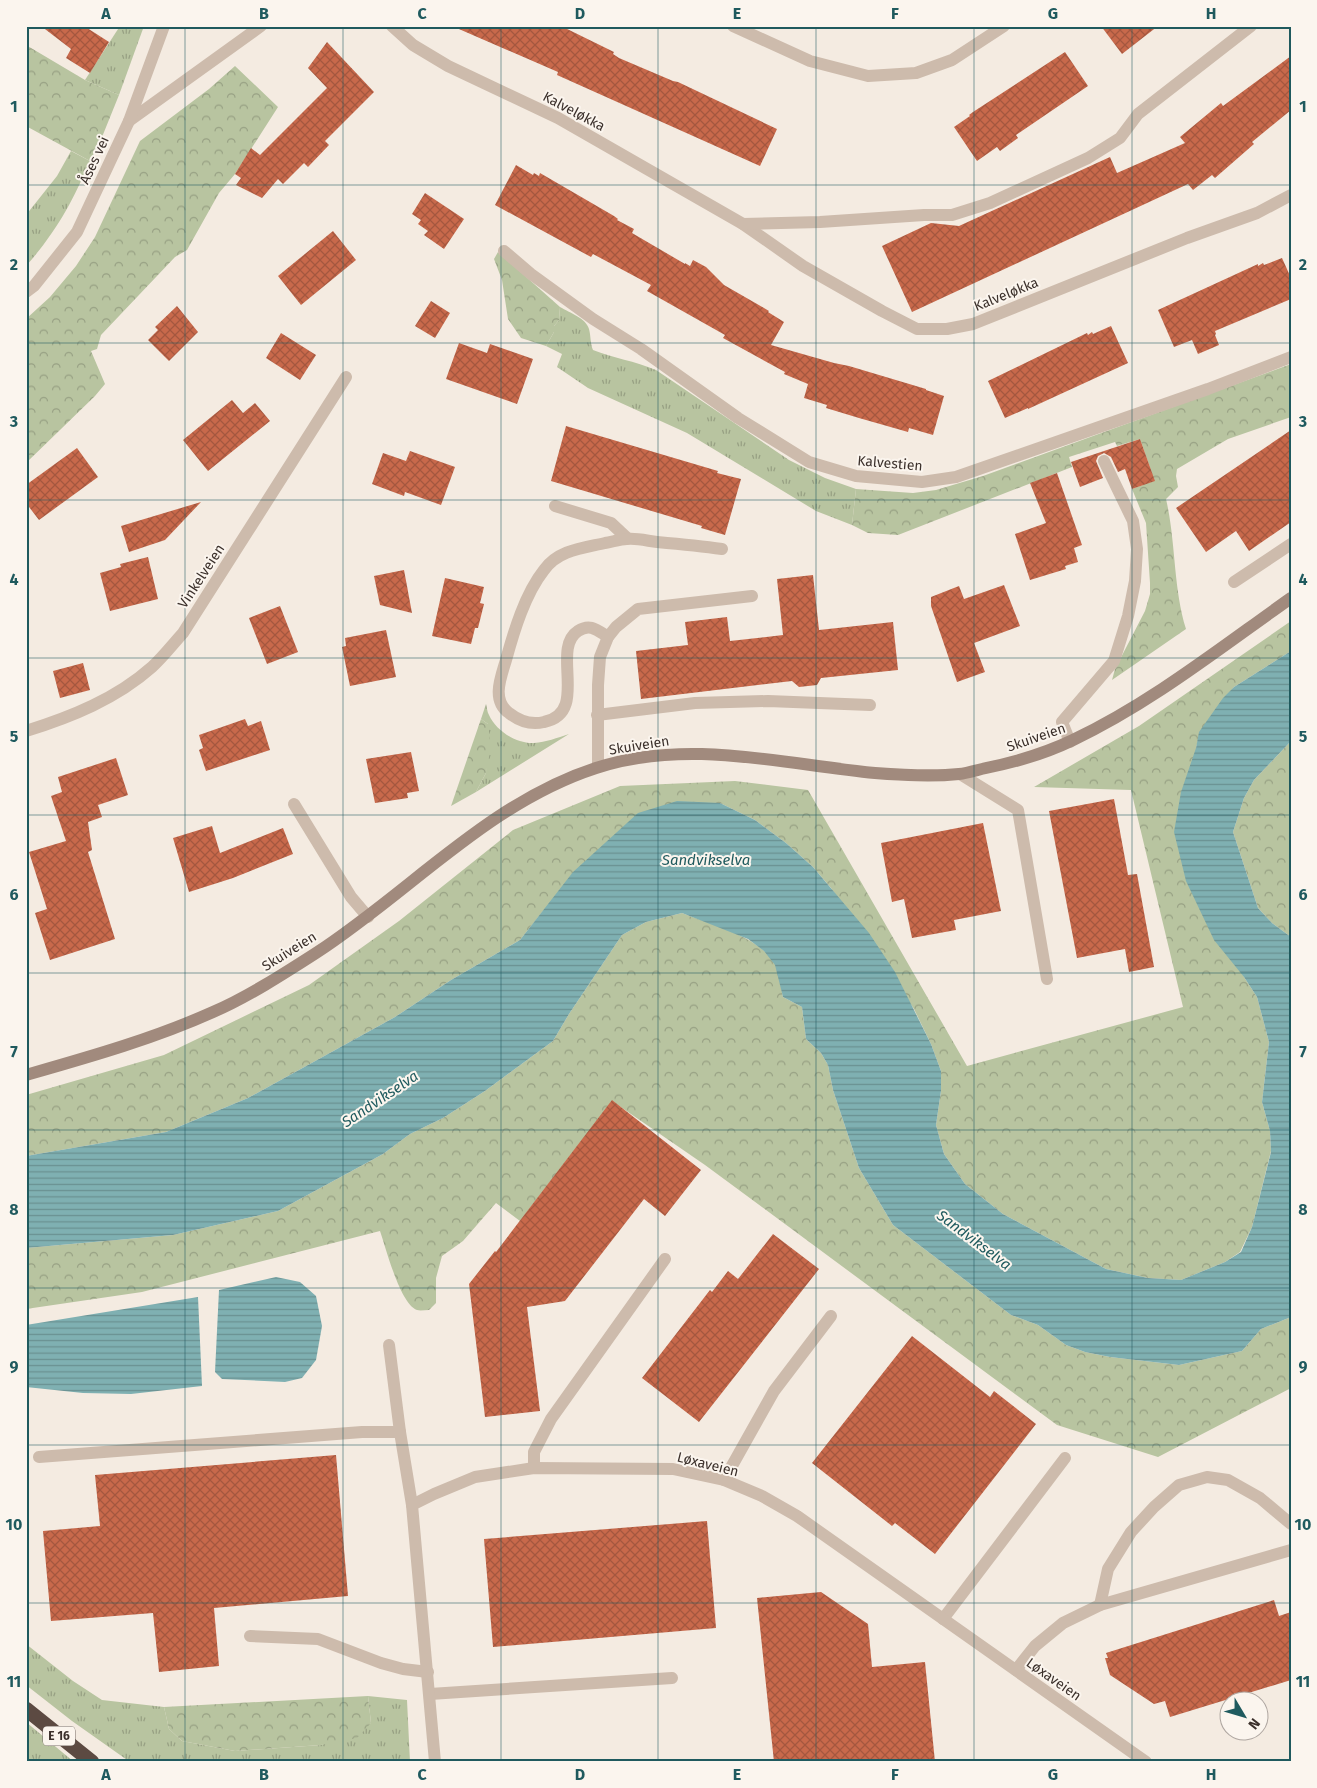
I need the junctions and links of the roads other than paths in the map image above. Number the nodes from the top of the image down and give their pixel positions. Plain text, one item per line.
1 (164, 26) edge
2 (261, 26) edge
3 (392, 26) edge
4 (733, 26) edge
5 (1004, 26) edge
6 (1251, 26) edge
7 (129, 121) junction
8 (1291, 195) edge
9 (743, 224) junction
10 (504, 251) dead end
11 (26, 292) edge
12 (1291, 357) edge
13 (346, 377) dead end
14 (1104, 460) dead end
15 (556, 506) dead end
16 (627, 538) junction
17 (1291, 544) edge
18 (722, 549) dead end
19 (1234, 582) dead end
20 (752, 596) dead end
21 (1291, 598) edge
22 (608, 637) junction
23 (870, 705) dead end
24 (598, 715) junction
25 (26, 731) edge
26 (1070, 742) junction
27 (598, 767) junction
28 (960, 774) junction
29 (294, 804) dead end
30 (368, 917) junction
31 (1047, 979) dead end
32 (26, 1075) edge
33 (665, 1259) dead end
34 (831, 1316) dead end
35 (389, 1345) dead end
36 (400, 1432) junction
37 (39, 1457) dead end
38 (1065, 1458) dead end
39 (534, 1468) junction
40 (724, 1480) junction
41 (412, 1505) junction
42 (1291, 1524) edge
43 (1291, 1550) edge
44 (1100, 1605) junction
45 (943, 1619) junction
46 (250, 1636) dead end
47 (1016, 1670) junction
48 (428, 1672) junction
49 (672, 1678) dead end
50 (430, 1694) junction
51 (26, 1709) edge
52 (92, 1762) edge
53 (435, 1762) edge
54 (1146, 1762) edge

1 - 7 street, Åses vei
2 - 7 street
3 - 9 street, Kalveløkka
4 - 5 street
6 - 9 street
7 - 11 street, Åses vei
8 - 9 street, Kalveløkka
10 - 12 street, Kalvestien
13 - 25 street, Vinkelveien
14 - 26 street
15 - 16 street
16 - 18 street
16 - 22 street
17 - 19 street
20 - 22 street
21 - 26 main road, Skuiveien
22 - 24 street
23 - 24 street
24 - 27 street
26 - 28 main road, Skuiveien
27 - 28 main road, Skuiveien
27 - 30 main road, Skuiveien
28 - 31 street
29 - 30 street
30 - 32 main road, Skuiveien
33 - 39 street
34 - 40 street
35 - 36 street
36 - 37 street
36 - 41 street
38 - 45 street
39 - 40 street, Løxaveien
39 - 41 street, Løxaveien
40 - 45 street, Løxaveien
41 - 48 street
42 - 44 street
43 - 44 street
44 - 47 street
45 - 47 street, Løxaveien
46 - 48 street
47 - 54 street, Løxaveien
48 - 50 street
49 - 50 street
50 - 53 street
51 - 52 highway, E 16

